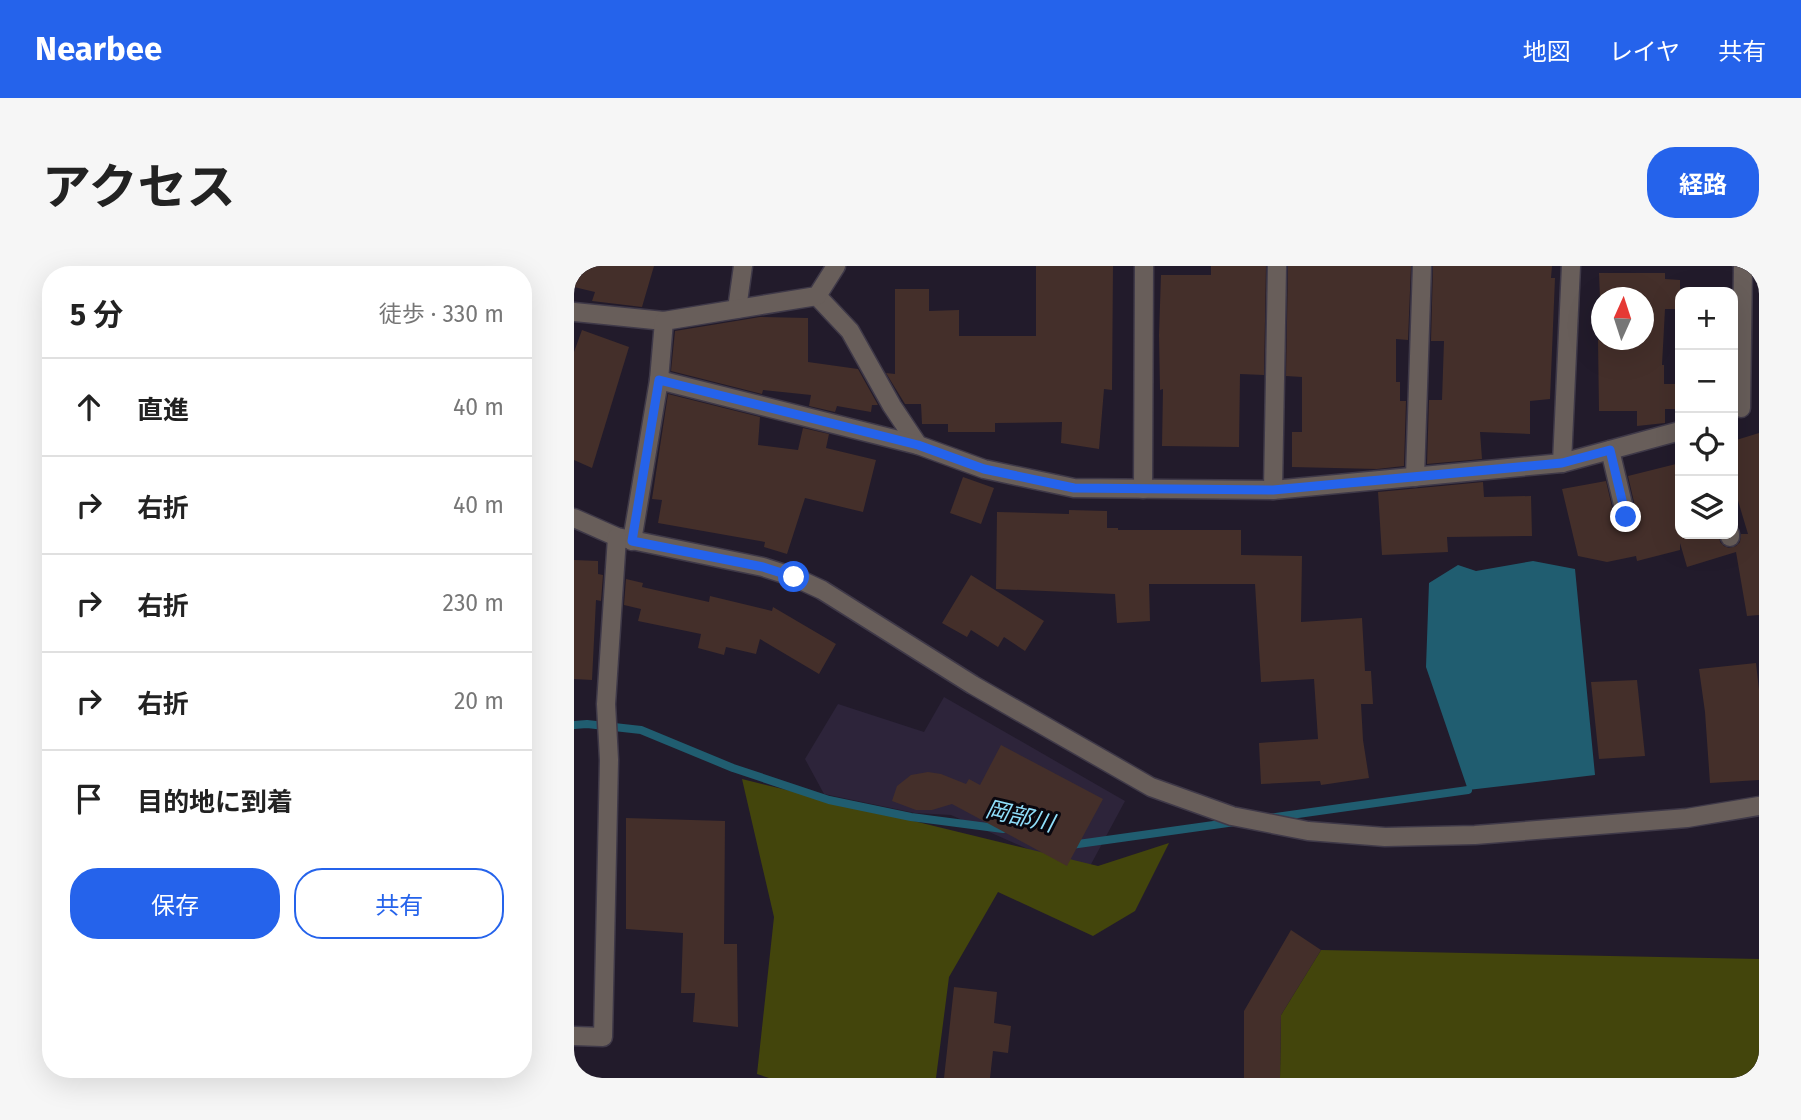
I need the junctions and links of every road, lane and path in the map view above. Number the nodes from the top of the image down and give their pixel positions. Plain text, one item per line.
1 (743, 266) edge
2 (836, 266) edge
3 (1144, 266) edge
4 (1277, 266) edge
5 (1422, 266) edge
6 (1571, 266) edge
7 (1743, 266) edge
8 (817, 296) junction
9 (737, 309) junction
10 (574, 312) edge
11 (664, 321) junction
12 (659, 380) junction
13 (1738, 385) edge
14 (1759, 400) edge
15 (1738, 409) edge
16 (1675, 432) edge
17 (918, 445) junction
18 (1610, 450) junction
19 (1562, 463) junction
20 (1415, 477) junction
21 (1143, 489) junction
22 (1273, 490) junction
23 (1626, 517) dead end
24 (574, 518) edge
25 (624, 539) junction
26 (1759, 806) edge
27 (574, 1035) edge

1 - 9 street
2 - 8 street
3 - 21 street
4 - 22 street
5 - 20 street
6 - 19 street
7 - 13 street
8 - 9 street
8 - 17 street
9 - 11 street
10 - 11 street
11 - 12 street
12 - 17 street
12 - 25 street
14 - 15 street
16 - 18 street
17 - 21 street
18 - 19 street
18 - 23 street
19 - 20 street
20 - 22 street
21 - 22 street
24 - 25 street
25 - 26 street
25 - 27 street

